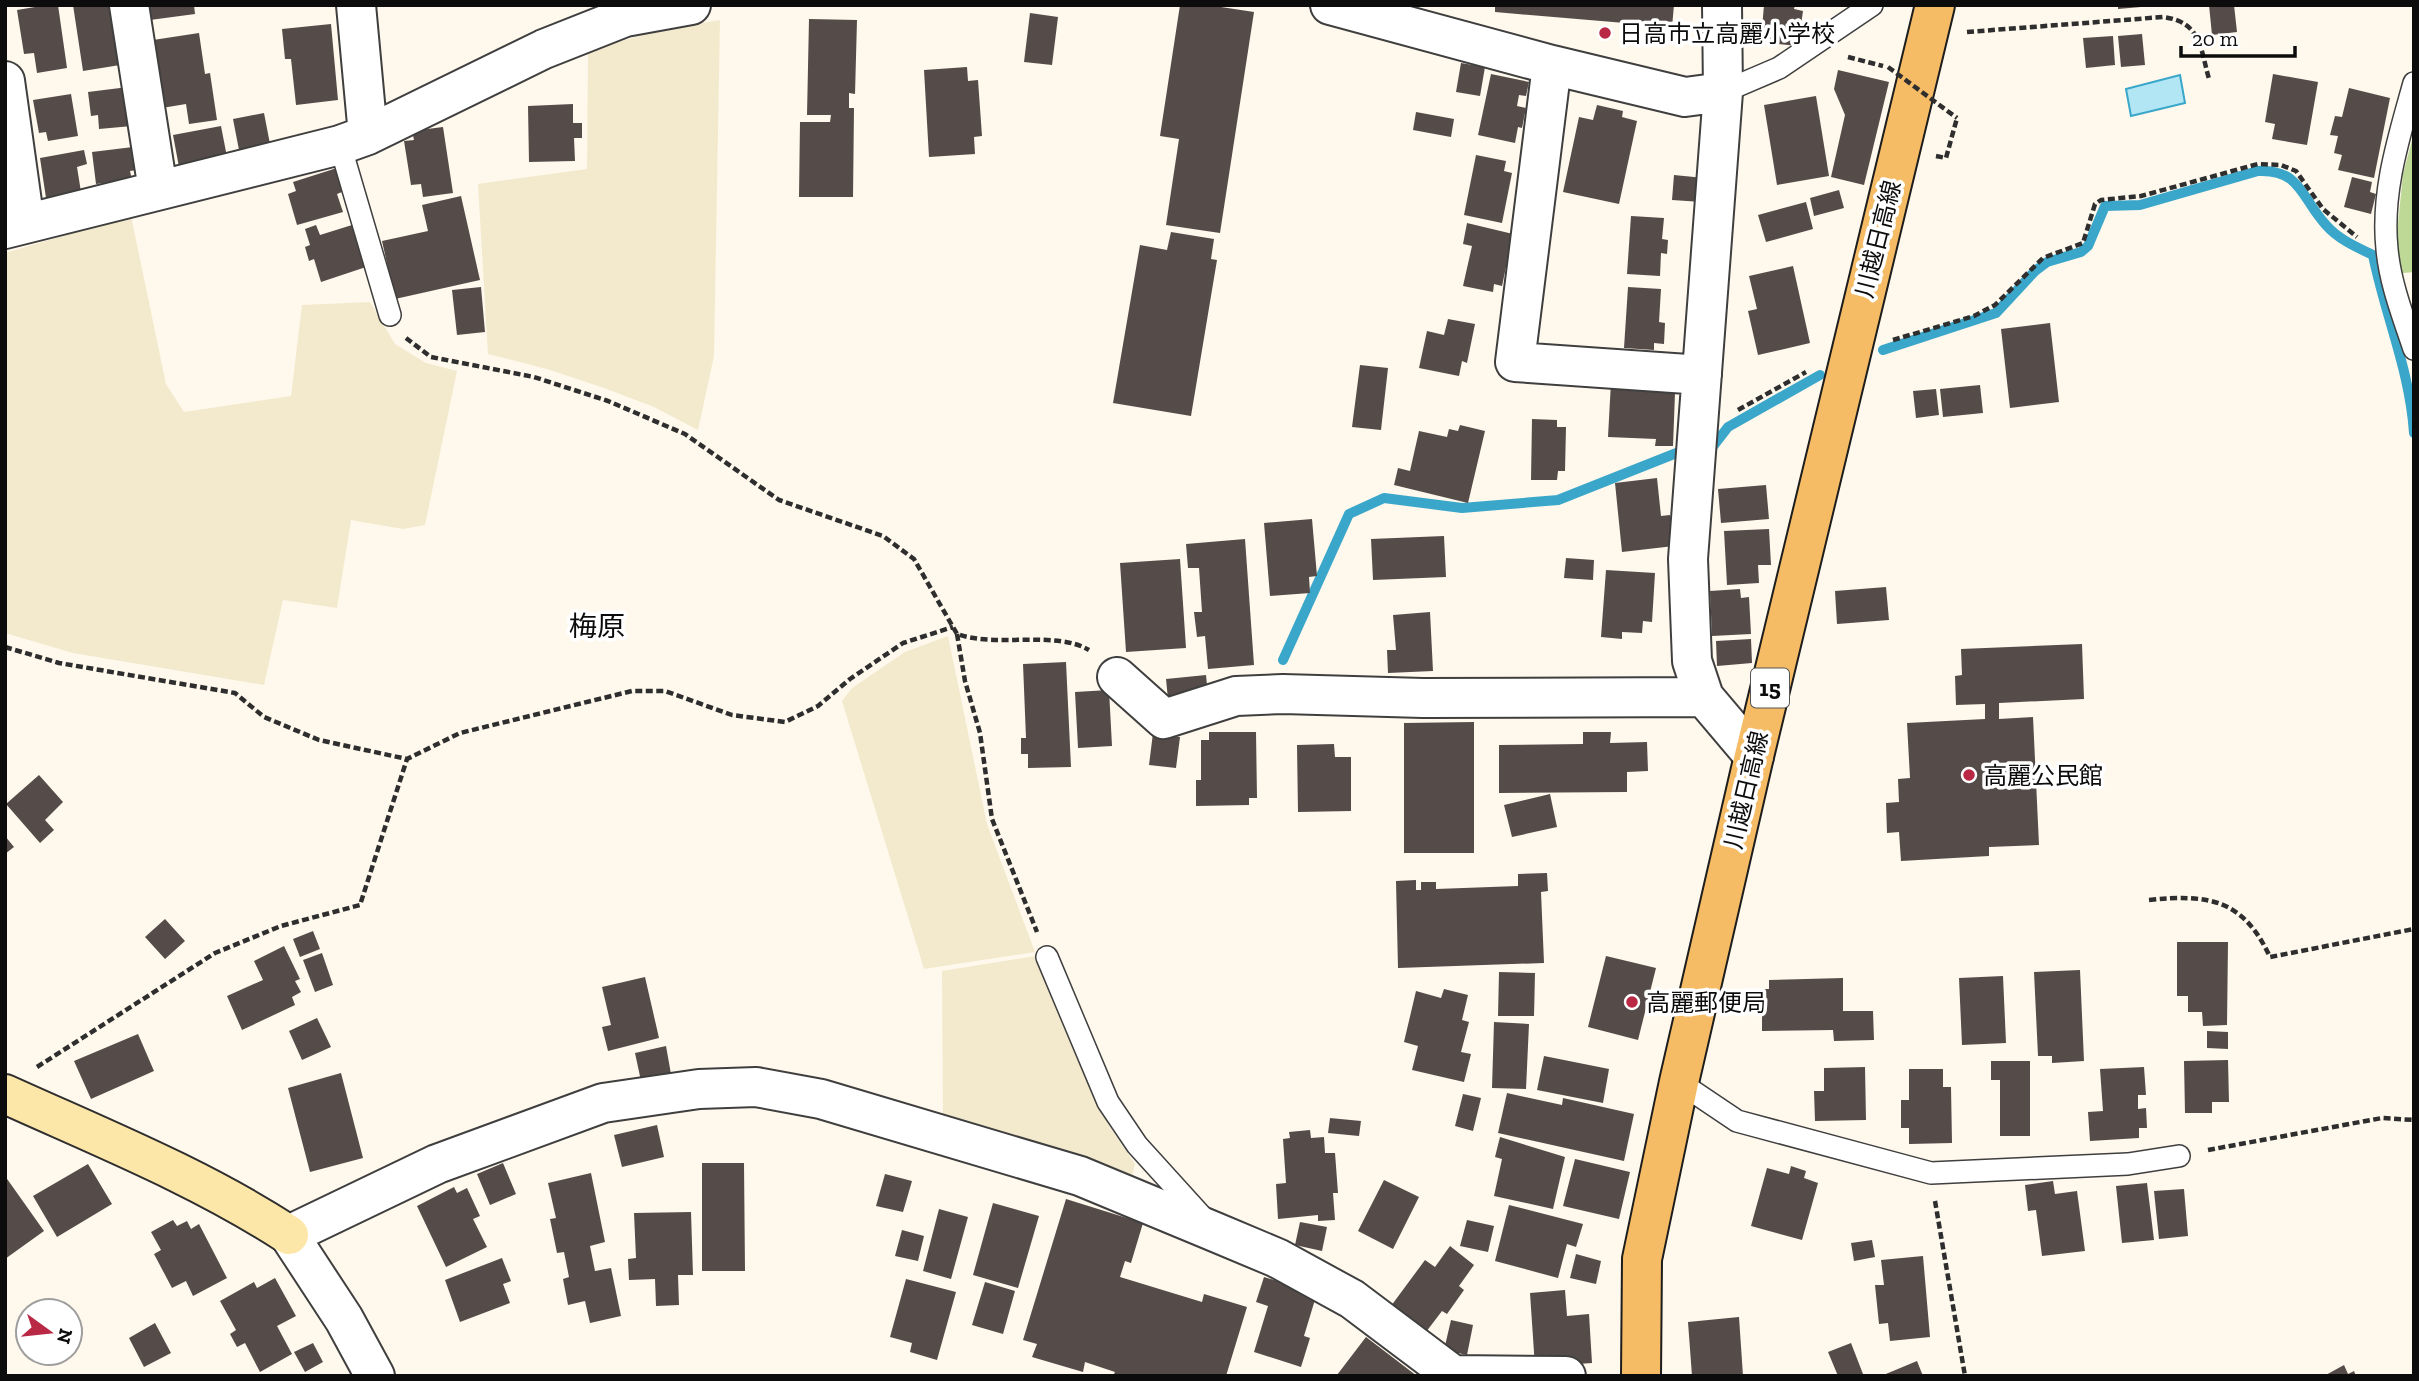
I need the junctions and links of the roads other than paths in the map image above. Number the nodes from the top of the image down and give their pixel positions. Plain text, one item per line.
1 (129, 5) edge
2 (356, 5) edge
3 (691, 5) edge
4 (1330, 5) edge
5 (1722, 5) edge
6 (1872, 5) edge
7 (1931, 20) edge
8 (1552, 65) junction
9 (5, 81) edge
10 (2414, 83) edge
11 (1723, 92) junction
12 (354, 140) junction
13 (158, 190) junction
14 (15, 226) edge
15 (390, 315) road end
16 (2414, 349) edge
17 (1702, 375) junction
18 (1117, 677) road end
19 (1704, 697) junction
20 (1754, 756) junction
21 (1047, 957) road end
22 (1679, 1083) junction
23 (5, 1094) edge
24 (2179, 1156) road end
25 (1215, 1232) junction
26 (289, 1235) junction
27 (1452, 1375) edge
28 (375, 1376) edge
29 (1566, 1376) edge
30 (1641, 1376) edge

1 - 13 street
2 - 12 street
3 - 12 street
4 - 8 street
5 - 11 street
6 - 11 lane
7 - 20 main road, 川越日高線 / 15
8 - 11 street
8 - 17 street
9 - 14 street
10 - 16 lane
11 - 17 street
12 - 13 street
12 - 15 lane
13 - 14 street
17 - 19 street
18 - 19 street
19 - 20 street
20 - 22 main road, 川越日高線 / 15
21 - 25 lane
22 - 24 lane
22 - 30 main road, 川越日高線 / 15
23 - 26 street
25 - 26 street
25 - 27 street
26 - 28 street
27 - 29 street

